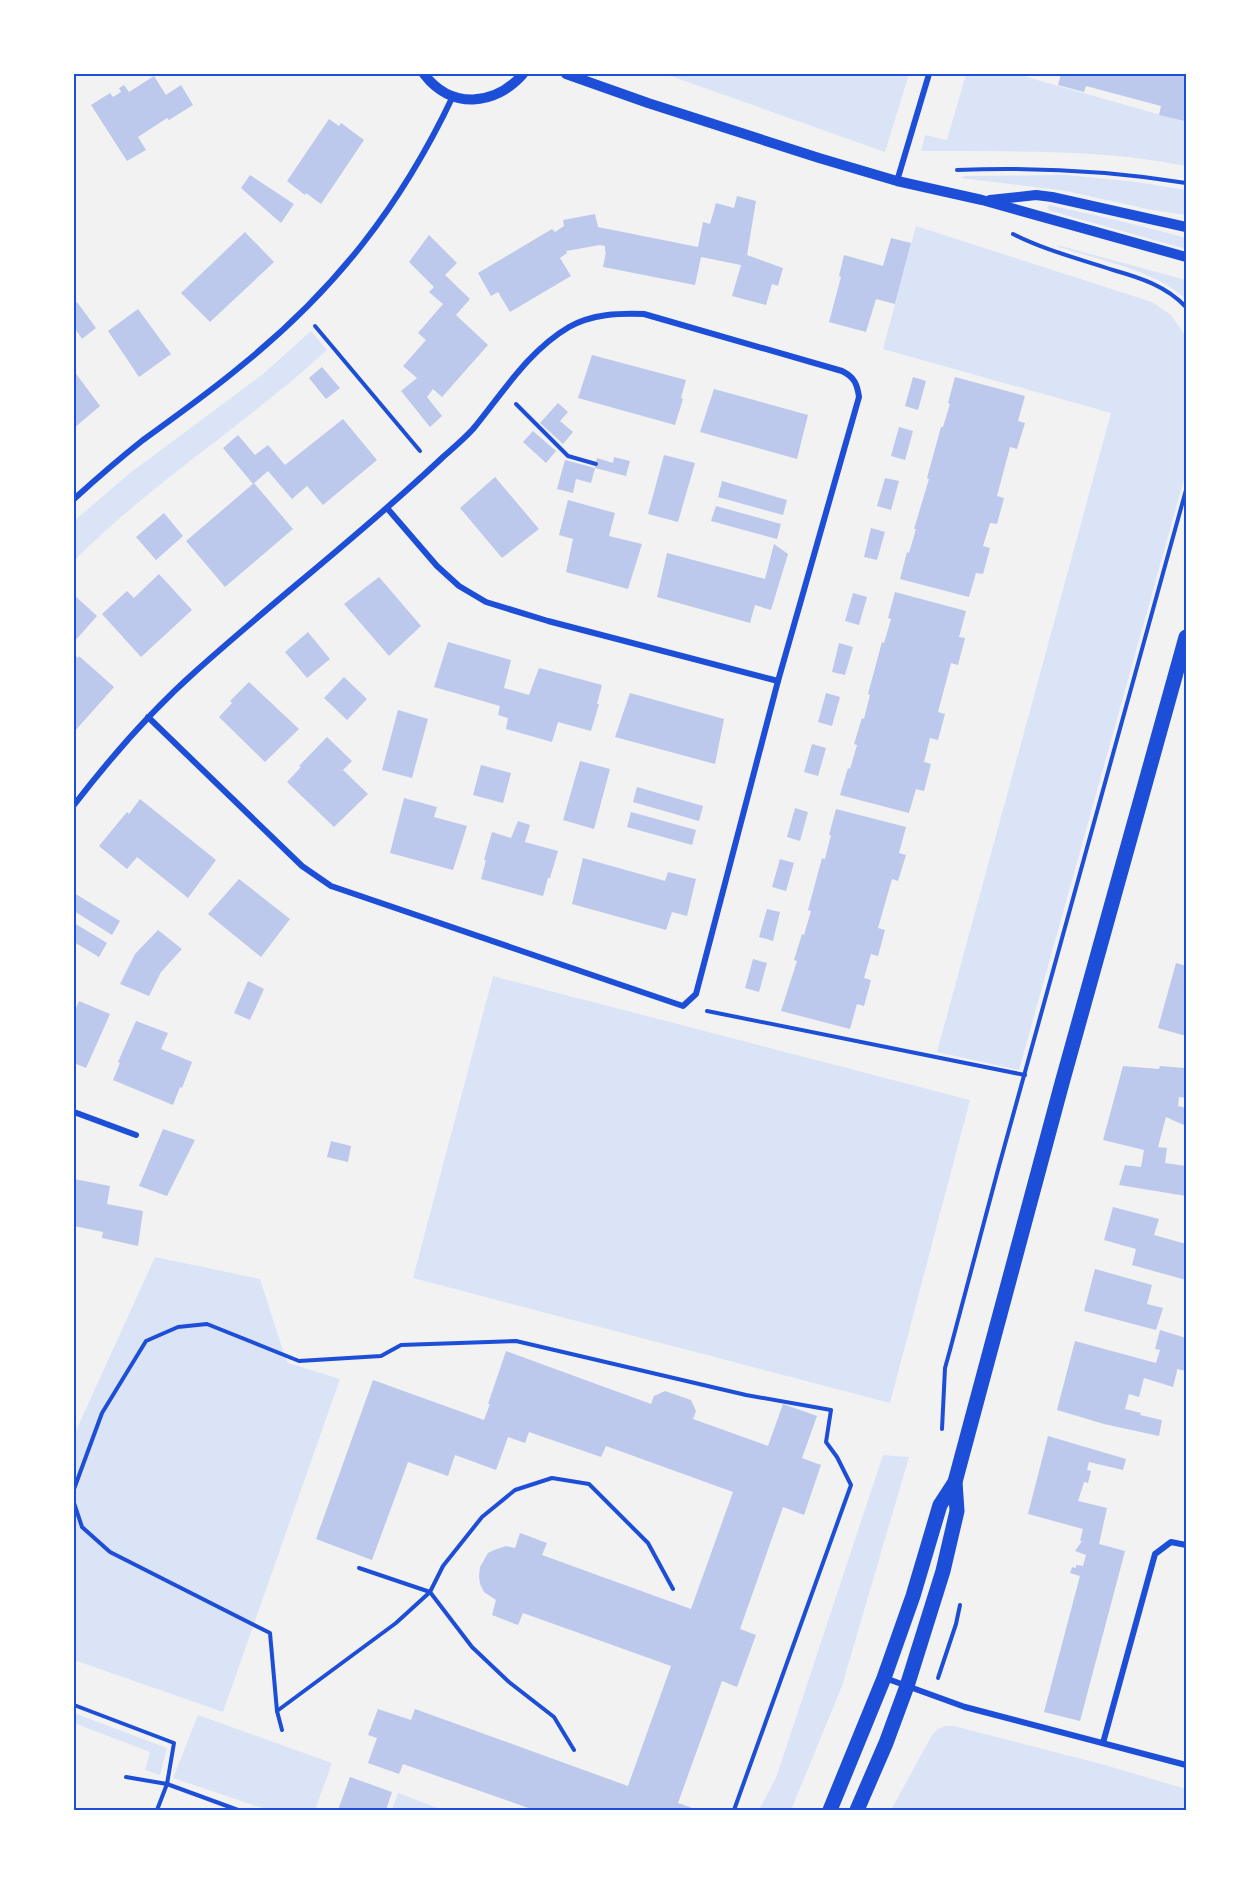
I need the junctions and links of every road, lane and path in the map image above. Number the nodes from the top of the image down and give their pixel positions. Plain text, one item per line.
1 (424, 74) edge
2 (523, 74) edge
3 (566, 74) edge
4 (930, 74) edge
5 (453, 96) junction
6 (952, 170) dead end
7 (897, 181) junction
8 (1186, 183) edge
9 (982, 200) junction
10 (1186, 227) edge
11 (1011, 233) dead end
12 (1186, 257) edge
13 (1186, 307) edge
14 (303, 312) junction
15 (503, 391) junction
16 (596, 464) dead end
17 (433, 467) junction
18 (1186, 490) edge
19 (74, 499) edge
20 (387, 508) junction
21 (1186, 637) edge
22 (778, 681) junction
23 (148, 717) junction
24 (74, 805) edge
25 (683, 1006) junction
26 (1025, 1075) junction
27 (74, 1112) edge
28 (136, 1135) dead end
29 (944, 1436) dead end
30 (955, 1482) junction
31 (74, 1489) edge
32 (74, 1503) edge
33 (1186, 1545) edge
34 (359, 1568) dead end
35 (673, 1589) dead end
36 (430, 1592) junction
37 (884, 1678) junction
38 (907, 1686) junction
39 (74, 1705) edge
40 (277, 1711) junction
41 (282, 1730) dead end
42 (1103, 1743) junction
43 (574, 1750) dead end
44 (1186, 1766) edge
45 (126, 1777) dead end
46 (166, 1784) junction
47 (157, 1810) edge
48 (238, 1810) edge
49 (734, 1810) edge
50 (830, 1810) edge
51 (856, 1810) edge

1 - 5 street
2 - 5 street
3 - 7 street
4 - 7 street
5 - 14 street
6 - 8 path
7 - 9 street
9 - 10 street
9 - 12 street
11 - 13 path
14 - 17 path
14 - 19 street
15 - 16 path
15 - 17 street
15 - 22 street
17 - 20 street
18 - 26 path
20 - 22 street
20 - 23 street
21 - 30 main road
22 - 25 street
23 - 24 street
23 - 25 street
25 - 26 path
26 - 29 path
27 - 28 street
30 - 37 main road
30 - 38 main road
31 - 49 path
32 - 40 path
33 - 42 street
34 - 36 path
35 - 36 path
36 - 40 path
36 - 43 path
37 - 38 street
37 - 50 main road
38 - 42 street
38 - 51 main road
39 - 46 path
40 - 41 path
42 - 44 street
45 - 46 path
46 - 47 path
46 - 48 path

